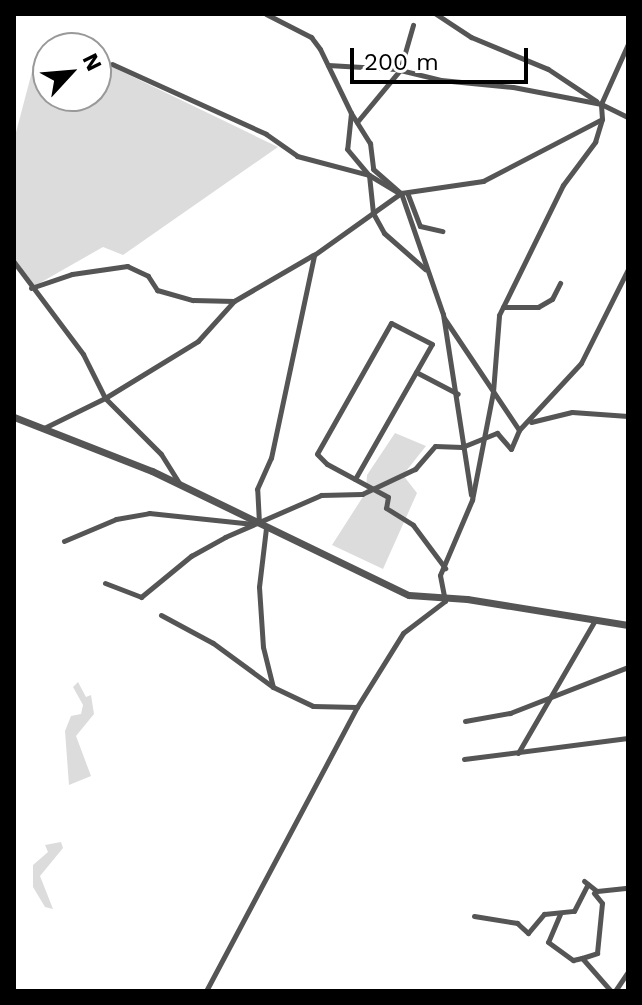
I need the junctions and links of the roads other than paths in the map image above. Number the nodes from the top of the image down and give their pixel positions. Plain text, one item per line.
1 (266, 14) edge
2 (436, 14) edge
3 (413, 25) dead end
4 (628, 44) edge
5 (112, 64) dead end
6 (327, 65) junction
7 (400, 70) junction
8 (601, 104) junction
9 (351, 113) junction
10 (628, 117) edge
11 (602, 119) junction
12 (357, 122) junction
13 (369, 175) junction
14 (405, 194) junction
15 (373, 213) junction
16 (442, 231) dead end
17 (314, 255) junction
18 (14, 262) edge
19 (628, 269) edge
20 (429, 273) junction
21 (560, 283) dead end
22 (31, 288) junction
23 (234, 301) junction
24 (503, 307) junction
25 (443, 314) junction
26 (416, 372) junction
27 (493, 392) junction
28 (459, 394) junction
29 (105, 398) junction
30 (628, 416) edge
31 (14, 417) edge
32 (530, 422) junction
33 (44, 428) junction
34 (519, 430) junction
35 (481, 442) junction
36 (462, 447) junction
37 (355, 479) junction
38 (180, 484) junction
39 (372, 490) junction
40 (472, 500) junction
41 (263, 526) junction
42 (64, 541) dead end
43 (445, 568) junction
44 (105, 583) dead end
45 (445, 601) junction
46 (161, 615) dead end
47 (595, 620) junction
48 (628, 625) edge
49 (628, 667) edge
50 (273, 687) junction
51 (547, 698) junction
52 (357, 707) junction
53 (465, 721) dead end
54 (628, 738) edge
55 (517, 753) junction
56 (464, 759) dead end
57 (628, 888) edge
58 (595, 892) junction
59 (578, 904) junction
60 (561, 913) junction
61 (474, 916) dead end
62 (582, 958) junction
63 (628, 972) edge
64 (628, 986) edge
65 (617, 990) edge
66 (206, 991) edge

1 - 6 street
2 - 8 street
3 - 7 street
4 - 8 street
5 - 13 street
6 - 7 street
6 - 9 street
7 - 8 street
7 - 12 street
8 - 10 street
8 - 11 street
9 - 12 street
9 - 13 street
11 - 14 street
11 - 24 street
12 - 14 street
13 - 14 street
13 - 15 street
14 - 15 street
14 - 16 street
14 - 20 street
15 - 17 street
15 - 20 street
17 - 23 street
17 - 41 street
18 - 22 street
19 - 32 street
20 - 25 street
21 - 24 street
22 - 23 street
22 - 29 street
23 - 29 street
24 - 27 street
25 - 27 street
25 - 28 street
26 - 28 street
26 - 37 street
26 - 37 street
27 - 34 street
27 - 35 street
28 - 36 street
29 - 33 street
29 - 38 street
30 - 32 street
31 - 33 street
32 - 34 street
33 - 38 street
34 - 35 street
35 - 36 street
35 - 40 street
36 - 39 street
36 - 40 street
37 - 39 street
38 - 41 street
39 - 41 street
39 - 43 street
40 - 43 street
41 - 42 street
41 - 44 street
41 - 45 street
41 - 50 street
43 - 45 street
45 - 47 street
45 - 52 street
46 - 50 street
47 - 48 street
47 - 51 street
49 - 51 street
50 - 52 street
51 - 53 street
51 - 55 street
52 - 66 street
54 - 55 street
55 - 56 street
57 - 58 street
58 - 59 street
58 - 59 street
58 - 62 street
59 - 60 street
60 - 61 street
60 - 62 street
62 - 65 street
63 - 65 street
64 - 65 street

